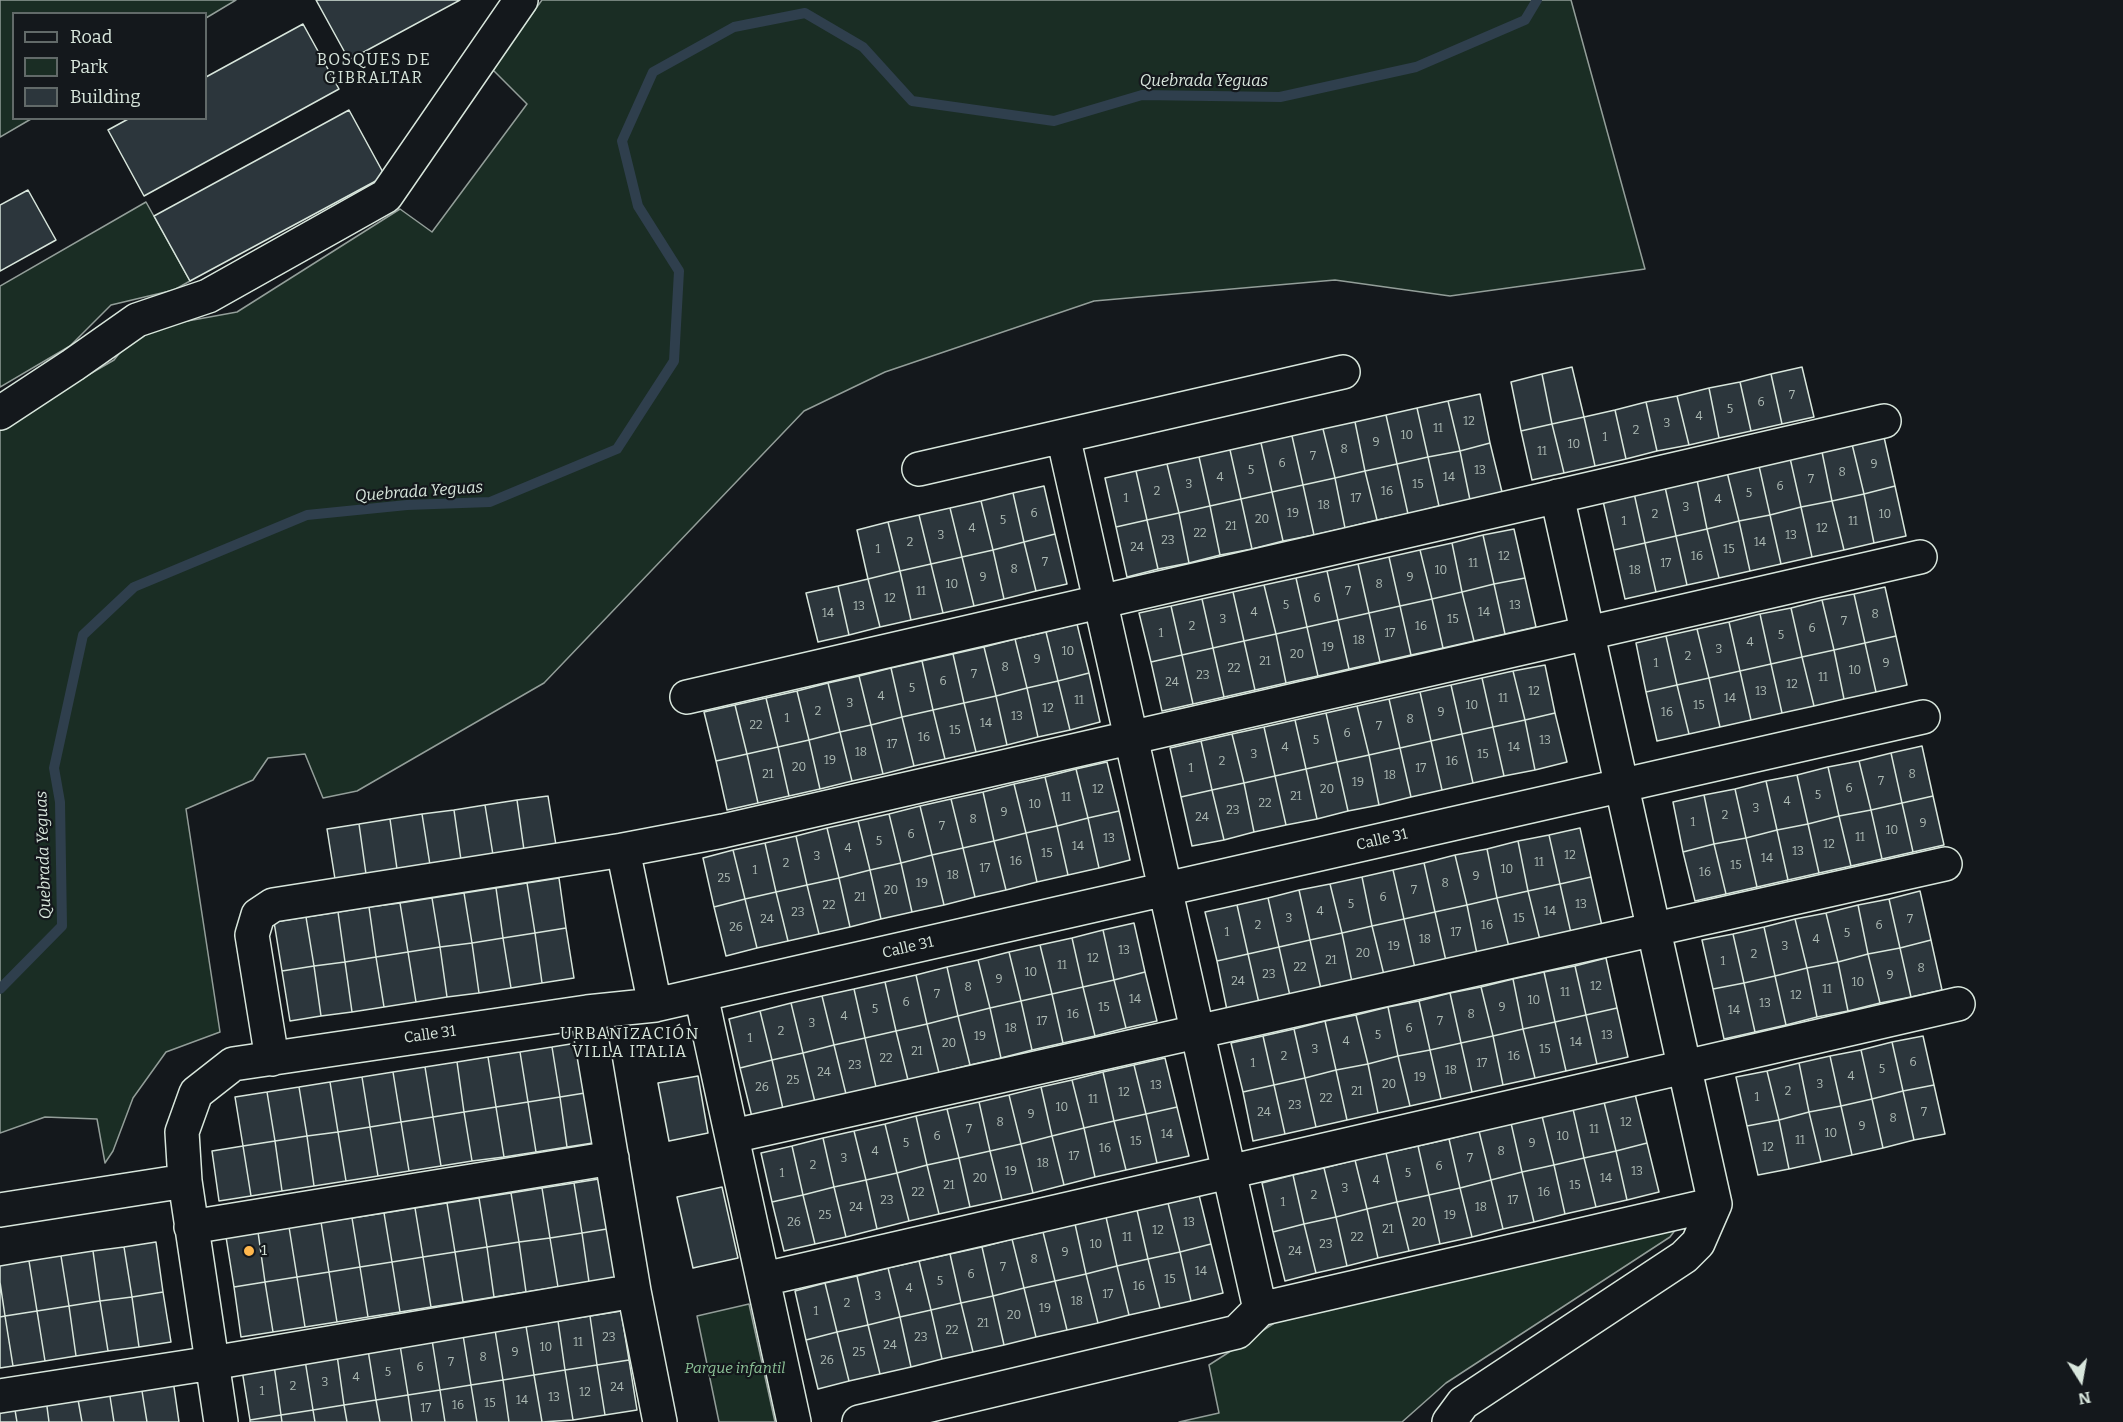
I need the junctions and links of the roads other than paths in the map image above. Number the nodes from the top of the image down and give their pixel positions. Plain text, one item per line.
1 (521, 0) edge
2 (1343, 372) dead end
3 (0, 413) edge
4 (1884, 421) dead end
5 (1063, 436) junction
6 (919, 469) dead end
7 (1557, 496) junction
8 (1920, 557) dead end
9 (1101, 601) junction
10 (1588, 633) junction
11 (687, 697) dead end
12 (1923, 717) dead end
13 (1131, 737) junction
14 (1622, 785) junction
15 (623, 850) junction
16 (1945, 864) dead end
17 (1166, 889) junction
18 (1653, 930) junction
19 (701, 995) junction
20 (1958, 1004) dead end
21 (655, 1005) junction
22 (587, 1012) junction
23 (1197, 1033) junction
24 (272, 1059) junction
25 (1685, 1067) junction
26 (734, 1136) junction
27 (612, 1158) junction
28 (1229, 1172) junction
29 (185, 1181) junction
30 (1715, 1204) junction
31 (0, 1210) edge
32 (191, 1227) junction
33 (764, 1279) junction
34 (634, 1291) junction
35 (1260, 1309) junction
36 (212, 1363) junction
37 (0, 1396) edge
38 (221, 1422) edge
39 (660, 1422) edge
40 (794, 1422) edge
41 (859, 1422) edge
42 (1449, 1422) edge

1 - 3 street
2 - 5 street
4 - 7 street
5 - 6 street
5 - 9 street
7 - 9 street
7 - 10 street
8 - 10 street
9 - 11 street
9 - 13 street
10 - 13 street
10 - 14 street
12 - 14 street, Calle 31
13 - 15 street
13 - 17 street
14 - 17 street, Calle 31
14 - 18 street
15 - 21 street
15 - 24 street
16 - 18 street
17 - 19 street, Calle 31
17 - 23 street
18 - 23 street
18 - 25 street
19 - 21 street, Calle 31
19 - 26 street
20 - 25 street
21 - 22 street, Calle 31
22 - 24 street, Calle 31
22 - 27 street
23 - 26 street
23 - 28 street
24 - 29 street, Calle 31
25 - 28 street
25 - 30 street
26 - 33 street
27 - 32 street
27 - 34 street
28 - 33 street
28 - 35 street
29 - 31 street
29 - 32 street
30 - 35 street
30 - 42 street
32 - 36 street
33 - 40 street
34 - 36 street
34 - 39 street
35 - 41 street
36 - 37 street
36 - 38 street

